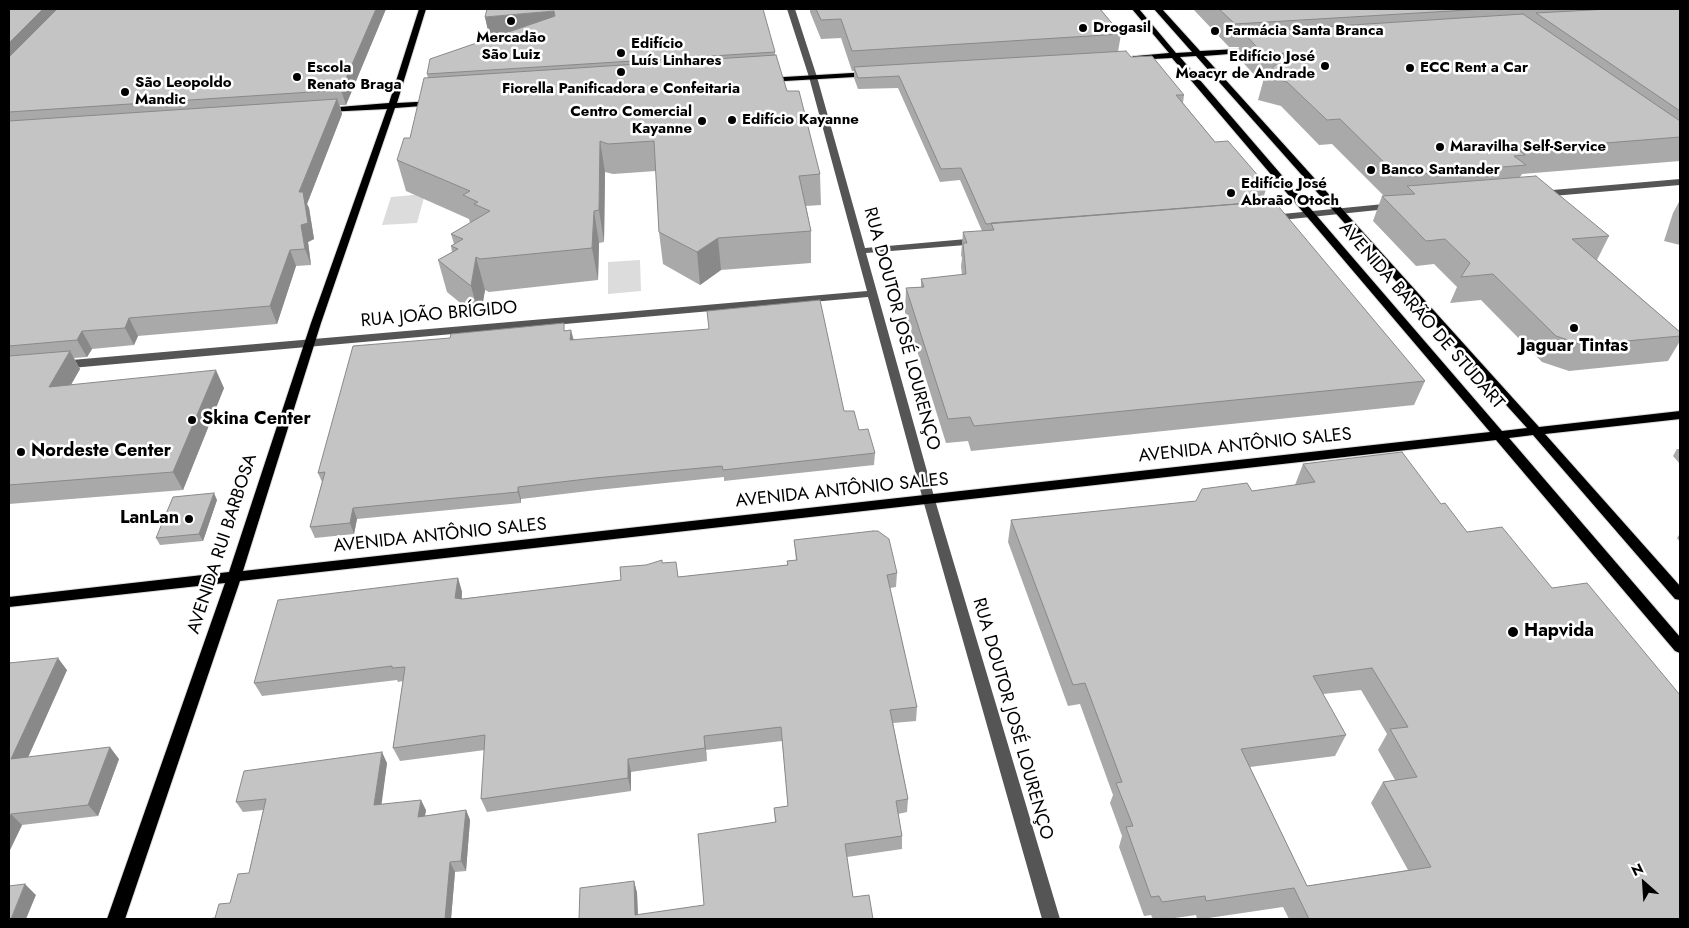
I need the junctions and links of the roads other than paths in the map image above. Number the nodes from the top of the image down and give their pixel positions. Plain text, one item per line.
1 (422, 9) edge
2 (791, 9) edge
3 (1135, 9) edge
4 (1158, 9) edge
5 (1261, 50) edge
6 (1199, 54) junction
7 (1177, 56) junction
8 (1129, 58) edge
9 (881, 73) edge
10 (813, 77) junction
11 (754, 81) edge
12 (442, 102) edge
13 (392, 106) junction
14 (316, 111) edge
15 (1680, 182) edge
16 (1534, 194) edge
17 (1406, 205) edge
18 (1338, 212) junction
19 (1309, 215) junction
20 (1263, 219) edge
21 (985, 241) edge
22 (860, 250) junction
23 (872, 294) junction
24 (309, 344) junction
25 (48, 366) edge
26 (1680, 415) edge
27 (1538, 432) junction
28 (1501, 436) junction
29 (929, 500) junction
30 (234, 578) junction
31 (1680, 596) edge
32 (9, 602) edge
33 (1680, 647) edge
34 (116, 919) edge
35 (1051, 919) edge

1 - 13 main road, AVENIDA RUI BARBOSA
2 - 10 street, RUA DOUTOR JOSÉ LOURENÇO
3 - 7 main road, AVENIDA BARÃO DE STUDART
4 - 6 main road, AVENIDA BARÃO DE STUDART
5 - 6 main road
6 - 7 main road
6 - 18 main road, AVENIDA BARÃO DE STUDART
7 - 8 main road
7 - 19 main road, AVENIDA BARÃO DE STUDART
9 - 10 main road
10 - 11 main road
10 - 22 street, RUA DOUTOR JOSÉ LOURENÇO
12 - 13 main road
13 - 14 main road
13 - 24 main road, AVENIDA RUI BARBOSA
15 - 16 street
17 - 18 street
18 - 19 street
18 - 27 main road, AVENIDA BARÃO DE STUDART
19 - 20 street
19 - 28 main road, AVENIDA BARÃO DE STUDART
21 - 22 street
22 - 23 street, RUA DOUTOR JOSÉ LOURENÇO
23 - 24 street, RUA JOÃO BRÍGIDO
23 - 29 street, RUA DOUTOR JOSÉ LOURENÇO
24 - 25 street, RUA JOÃO BRÍGIDO
24 - 30 main road, AVENIDA RUI BARBOSA
26 - 27 main road, AVENIDA ANTÔNIO SALES
27 - 28 main road, AVENIDA ANTÔNIO SALES
27 - 31 main road, AVENIDA BARÃO DE STUDART
28 - 29 main road, AVENIDA ANTÔNIO SALES
28 - 33 main road, AVENIDA BARÃO DE STUDART
29 - 30 main road, AVENIDA ANTÔNIO SALES
29 - 35 street, RUA DOUTOR JOSÉ LOURENÇO
30 - 32 main road, AVENIDA ANTÔNIO SALES
30 - 34 main road, AVENIDA RUI BARBOSA

